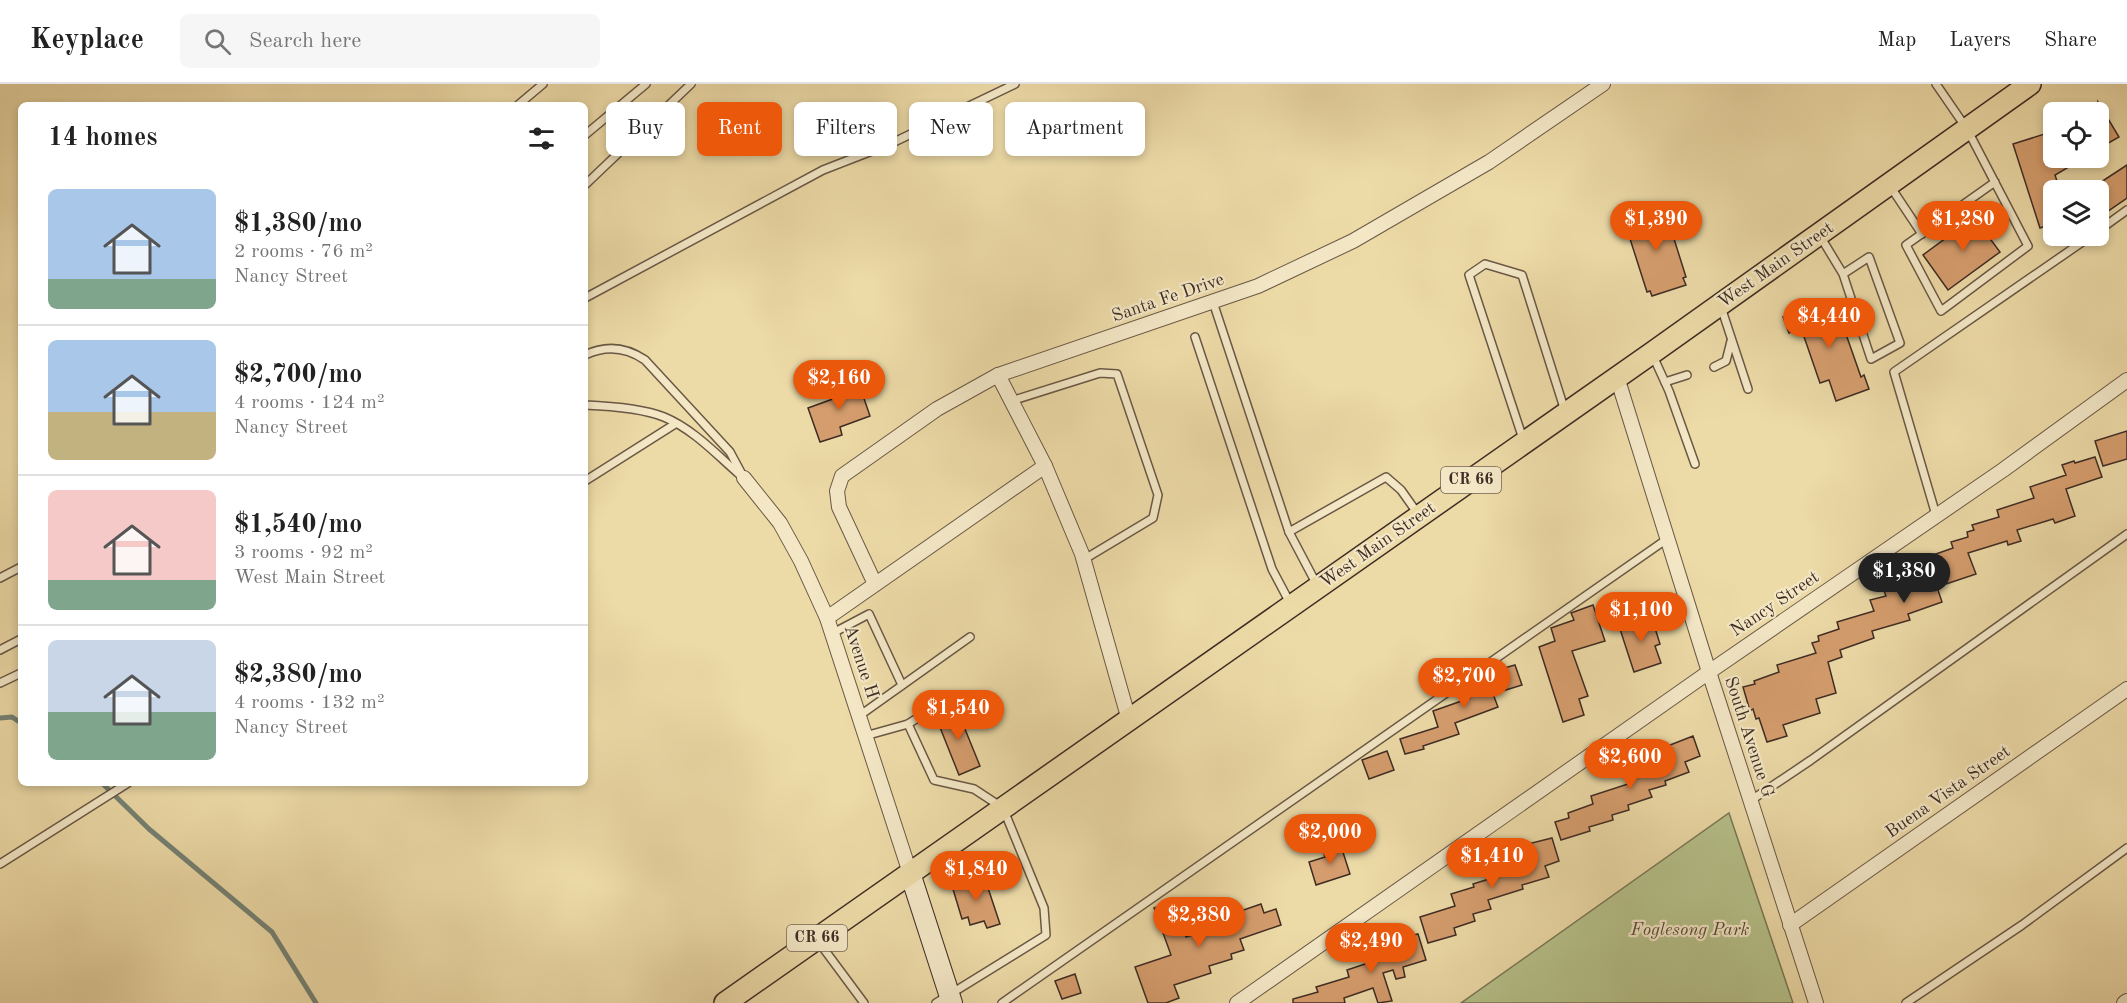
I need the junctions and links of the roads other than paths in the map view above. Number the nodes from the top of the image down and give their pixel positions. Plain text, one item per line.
1 (543, 84) edge
2 (646, 84) edge
3 (691, 84) edge
4 (1015, 84) edge
5 (1603, 84) edge
6 (1936, 84) edge
7 (2031, 84) edge
8 (522, 102) edge
9 (1967, 129) junction
10 (588, 132) edge
11 (588, 181) edge
12 (1995, 182) junction
13 (1889, 185) junction
14 (2127, 210) edge
15 (2109, 223) edge
16 (1819, 234) junction
17 (1922, 234) junction
18 (2077, 246) edge
19 (1843, 274) junction
20 (588, 296) edge
21 (1213, 302) junction
22 (1720, 304) junction
23 (1195, 337) dead end
24 (1731, 338) junction
25 (1652, 353) junction
26 (588, 354) edge
27 (1714, 367) dead end
28 (998, 375) junction
29 (1687, 375) dead end
30 (1617, 377) junction
31 (2127, 380) edge
32 (1665, 382) junction
33 (1748, 389) dead end
34 (1011, 401) junction
35 (588, 405) edge
36 (1566, 414) junction
37 (675, 424) junction
38 (1524, 442) junction
39 (1695, 464) dead end
40 (1045, 466) junction
41 (744, 478) junction
42 (588, 479) edge
43 (1936, 515) junction
44 (1420, 516) junction
45 (1289, 532) junction
46 (2127, 534) edge
47 (1667, 539) junction
48 (1083, 560) junction
49 (18, 569) edge
50 (0, 578) edge
51 (875, 584) junction
52 (1318, 587) junction
53 (1292, 606) junction
54 (827, 618) junction
55 (832, 633) junction
56 (970, 637) dead end
57 (18, 641) edge
58 (0, 650) edge
59 (1709, 672) junction
60 (18, 674) edge
61 (0, 683) edge
62 (902, 685) junction
63 (2127, 689) edge
64 (946, 700) dead end
65 (859, 716) junction
66 (1129, 720) junction
67 (908, 724) junction
68 (865, 736) junction
69 (123, 786) edge
70 (1750, 801) junction
71 (1003, 808) junction
72 (2127, 848) edge
73 (0, 864) edge
74 (910, 873) junction
75 (1790, 925) junction
76 (817, 939) junction
77 (946, 1000) edge
78 (725, 1003) edge
79 (864, 1003) edge
80 (1002, 1003) edge
81 (1237, 1003) edge
82 (1816, 1003) edge
83 (1906, 1003) edge

1 - 8 lane
2 - 10 lane
3 - 11 lane
4 - 20 lane
5 - 21 street, Santa Fe Drive
6 - 9 lane
7 - 9 main road, West Main Street / CR 66
9 - 12 lane
9 - 13 main road, West Main Street / CR 66
12 - 17 lane
12 - 17 lane
13 - 16 main road, West Main Street / CR 66
13 - 17 lane
14 - 15 lane
16 - 19 lane
16 - 22 main road, West Main Street / CR 66
18 - 43 lane
19 - 19 lane
21 - 28 street, Santa Fe Drive
21 - 45 lane
22 - 24 lane
22 - 25 main road, West Main Street / CR 66
23 - 53 lane
24 - 27 lane
24 - 33 lane
25 - 30 main road, West Main Street / CR 66
25 - 32 lane
26 - 41 lane
28 - 34 street
28 - 51 street, Santa Fe Drive
29 - 32 lane
30 - 36 main road, West Main Street / CR 66
30 - 47 street, South Avenue G
31 - 43 street, Nancy Street
32 - 39 lane
34 - 40 street
34 - 48 lane
35 - 37 lane
36 - 38 main road, West Main Street / CR 66
36 - 38 lane
37 - 41 lane
37 - 42 lane
38 - 44 main road, West Main Street / CR 66
40 - 48 street
40 - 51 street
41 - 54 street, Avenue H
43 - 59 street, Nancy Street
44 - 45 lane
44 - 52 main road, West Main Street / CR 66
45 - 52 lane
46 - 70 lane
47 - 59 street, South Avenue G
47 - 80 lane
48 - 66 street
49 - 50 lane
51 - 54 street
52 - 53 main road, West Main Street / CR 66
53 - 66 main road, West Main Street / CR 66
54 - 55 street, Avenue H
55 - 62 lane
55 - 65 street, Avenue H
56 - 62 lane
57 - 58 lane
59 - 70 street, South Avenue G
59 - 81 street, Nancy Street
60 - 61 lane
62 - 65 lane
63 - 75 street, Buena Vista Street
64 - 67 lane
65 - 68 street, Avenue H
66 - 71 main road, West Main Street / CR 66
67 - 68 lane
67 - 71 lane
68 - 74 street, Avenue H
69 - 73 lane
70 - 75 street, South Avenue G
71 - 74 main road, West Main Street / CR 66
71 - 77 lane
72 - 83 lane
74 - 76 main road, West Main Street / CR 66
74 - 77 street
75 - 82 street, South Avenue G
76 - 78 main road, West Main Street / CR 66
76 - 79 lane

